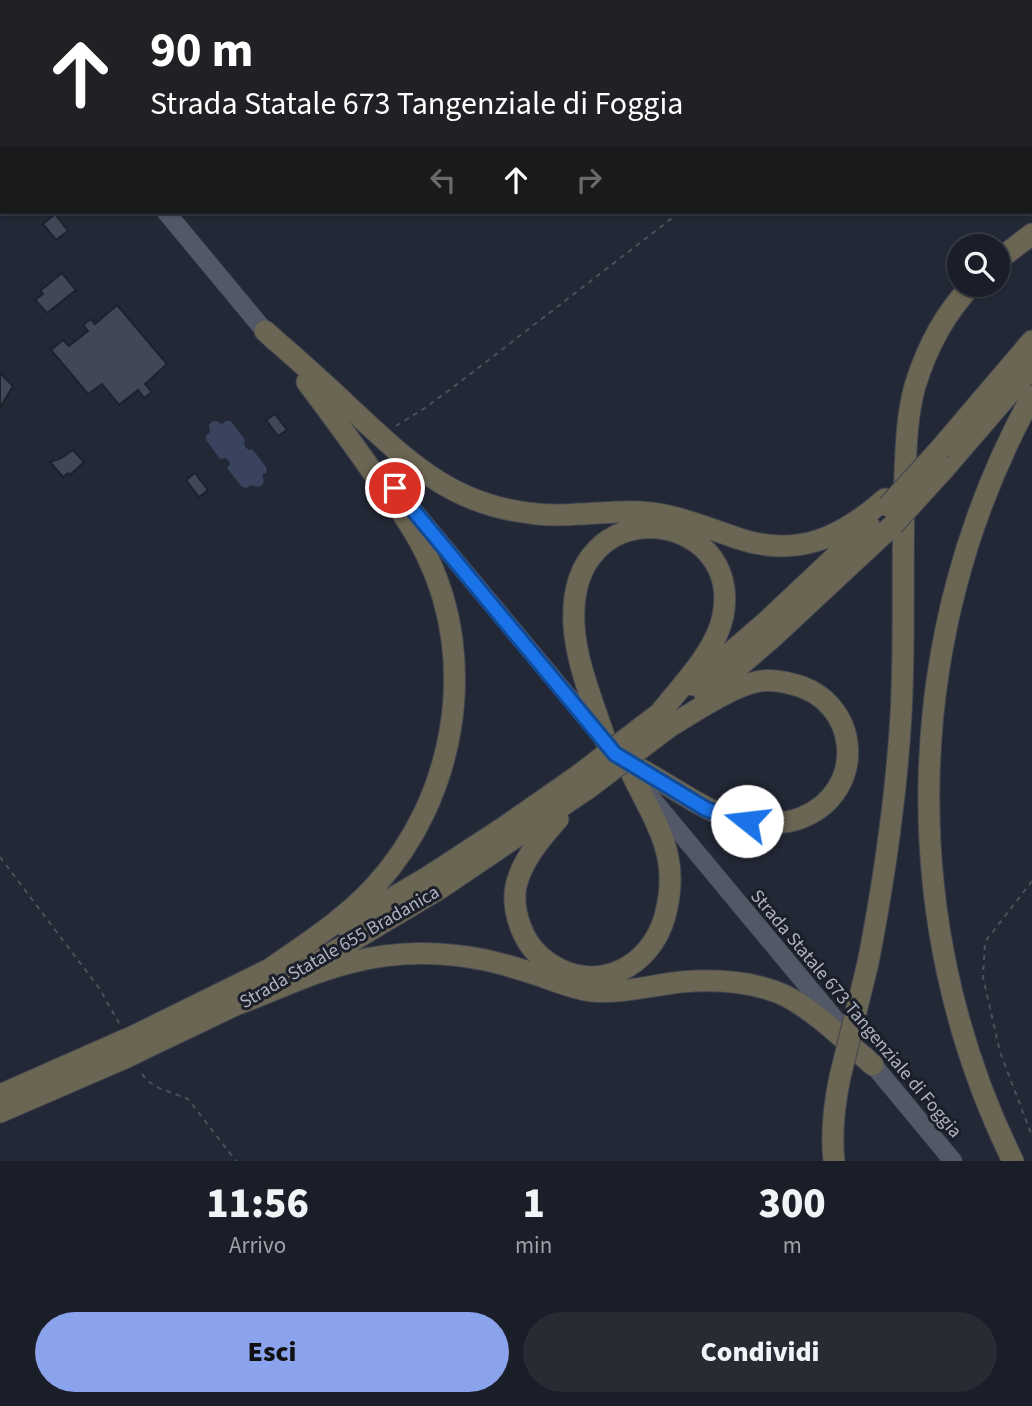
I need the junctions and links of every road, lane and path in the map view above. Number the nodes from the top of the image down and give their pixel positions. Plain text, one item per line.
1 (168, 214) edge
2 (677, 214) edge
3 (1032, 234) edge
4 (1010, 251) edge
5 (963, 297) edge
6 (265, 331) junction
7 (1032, 341) edge
8 (1032, 367) edge
9 (307, 382) junction
10 (1032, 396) edge
11 (380, 436) junction
12 (943, 458) junction
13 (889, 510) junction
14 (664, 720) junction
15 (611, 748) junction
16 (632, 774) junction
17 (583, 782) junction
18 (0, 857) edge
19 (1032, 881) edge
20 (267, 971) junction
21 (238, 1004) junction
22 (127, 1042) junction
23 (873, 1065) junction
24 (142, 1074) dead end
25 (0, 1095) edge
26 (0, 1112) edge
27 (1032, 1136) edge
28 (236, 1161) edge
29 (834, 1161) edge
30 (953, 1161) edge
31 (1013, 1161) edge

1 - 6 main road, Strada Statale 673 Tangenziale di Foggia
2 - 11 path
3 - 4 highway
5 - 29 highway, bridge
6 - 9 main road, Strada Statale 673 Tangenziale di Foggia
6 - 11 highway
7 - 12 highway
8 - 12 highway
9 - 15 main road, Strada Statale 673 Tangenziale di Foggia
9 - 20 highway
10 - 31 highway
11 - 13 highway
12 - 13 highway, bridge
13 - 14 highway
14 - 15 highway
14 - 15 highway
14 - 17 highway, bridge
15 - 16 main road, Strada Statale 673 Tangenziale di Foggia
16 - 17 highway
16 - 23 main road, Strada Statale 673 Tangenziale di Foggia
17 - 20 highway, Strada Statale 655 Bradanica
17 - 21 highway, Strada Statale 655 Bradanica
18 - 22 path
19 - 27 path
20 - 22 highway, Strada Statale 655 Bradanica
21 - 22 highway, Strada Statale 655 Bradanica
21 - 23 highway
22 - 25 highway, Strada Statale 655 Bradanica
22 - 26 highway, Strada Statale 655 Bradanica
23 - 30 main road, Strada Statale 673 Tangenziale di Foggia
24 - 28 path

